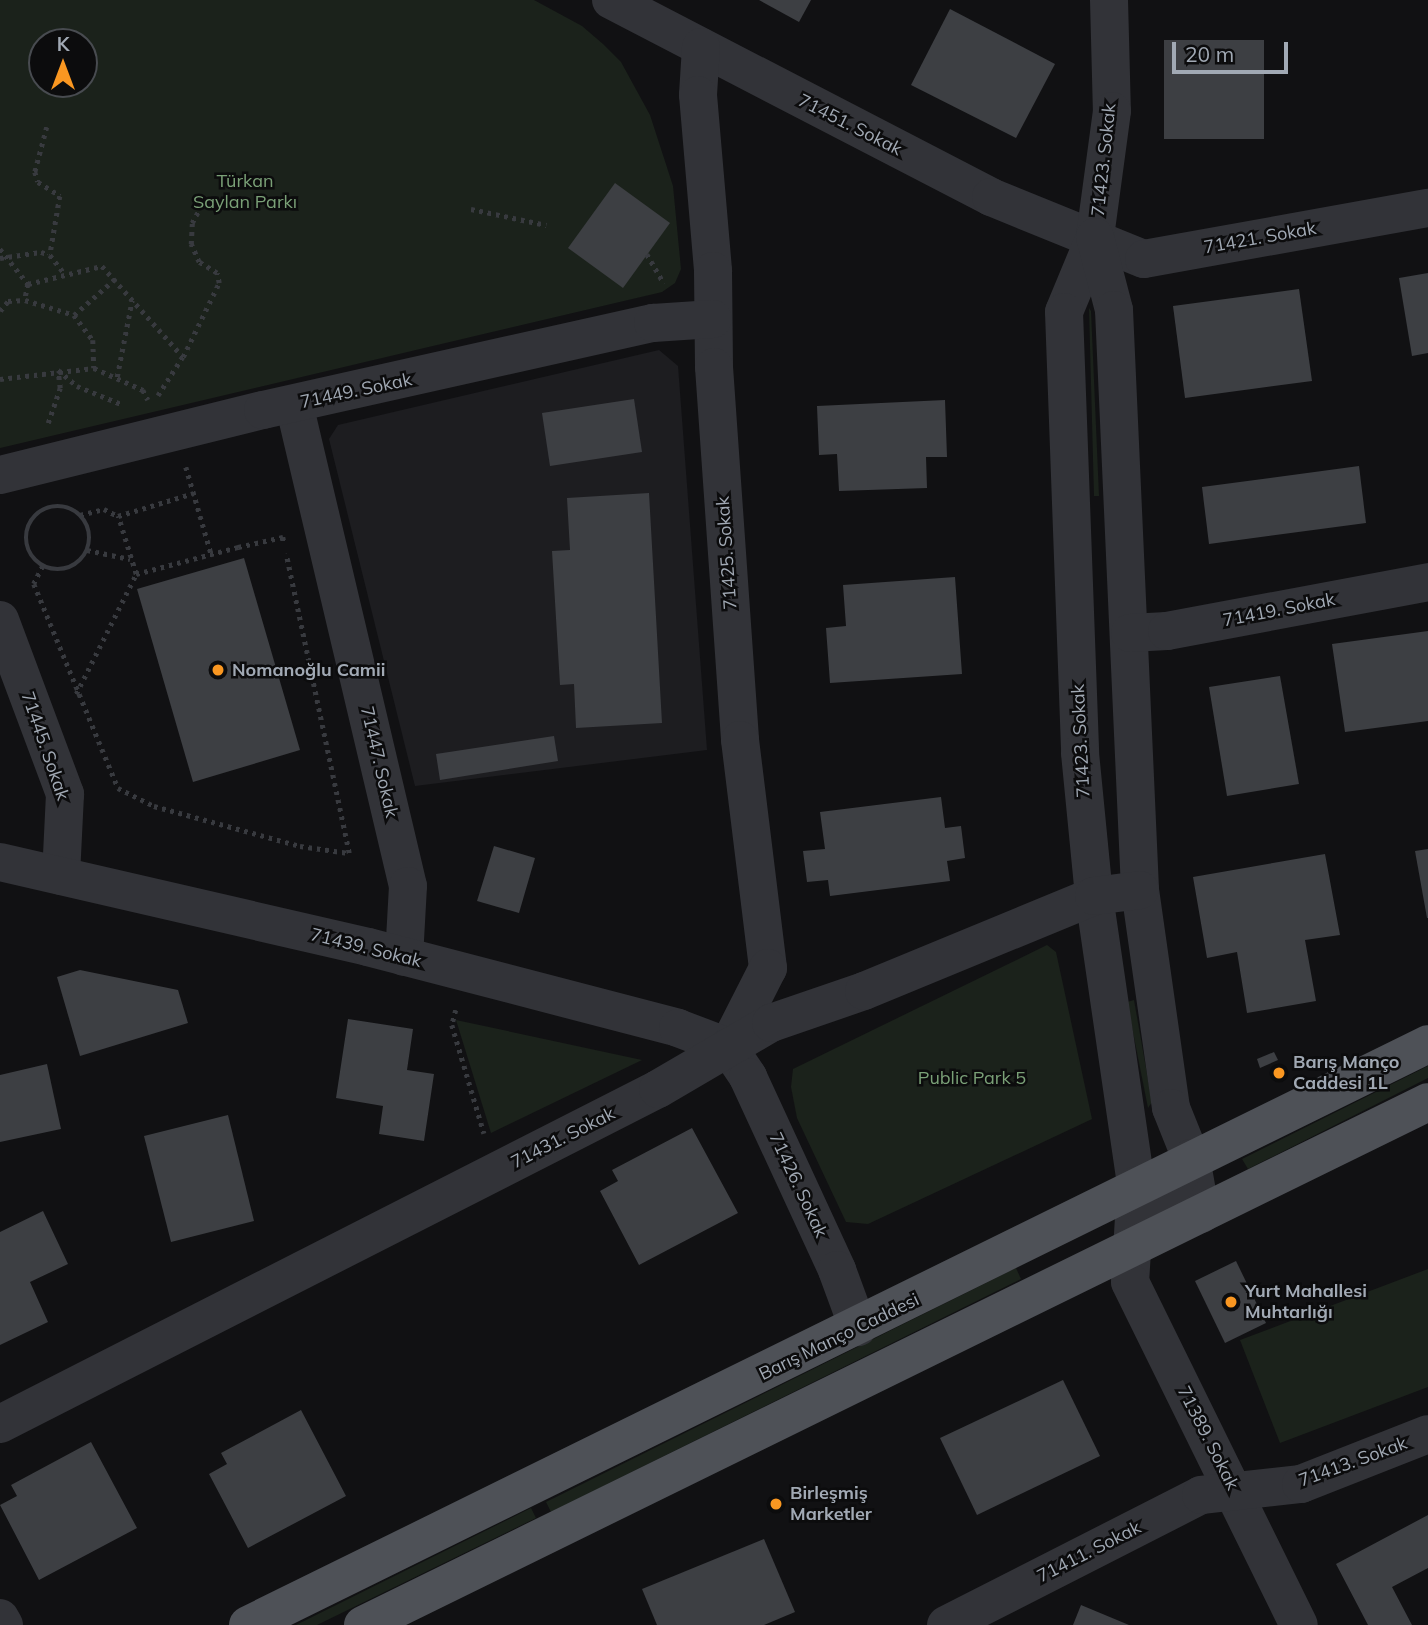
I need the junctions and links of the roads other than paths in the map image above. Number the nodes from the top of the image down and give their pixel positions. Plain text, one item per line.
1 (611, 0) edge
2 (1109, 0) edge
3 (701, 47) junction
4 (1428, 208) edge
5 (1095, 237) junction
6 (713, 319) junction
7 (294, 404) junction
8 (0, 475) edge
9 (1428, 582) edge
10 (0, 620) edge
11 (1130, 633) junction
12 (0, 862) edge
13 (61, 876) junction
14 (1140, 890) junction
15 (1094, 895) junction
16 (404, 957) junction
17 (1428, 1044) edge
18 (728, 1047) junction
19 (1428, 1102) edge
20 (1191, 1158) junction
21 (1151, 1191) junction
22 (1201, 1214) junction
23 (1132, 1248) junction
24 (858, 1327) junction
25 (0, 1424) edge
26 (1428, 1434) edge
27 (1235, 1491) junction
28 (0, 1618) edge
29 (4, 1625) edge
30 (248, 1625) edge
31 (363, 1625) edge
32 (946, 1625) edge
33 (1299, 1625) edge

1 - 3 street, 71451. Sokak
2 - 5 street, 71423. Sokak
3 - 5 street, 71451. Sokak
3 - 6 street, 71425. Sokak
4 - 5 street, 71421. Sokak
5 - 11 street, 71423. Sokak
5 - 15 street, 71423. Sokak
6 - 7 street, 71449. Sokak
6 - 18 street, 71425. Sokak
7 - 8 street, 71449. Sokak
7 - 16 street, 71447. Sokak
9 - 11 street, 71419. Sokak
10 - 13 street, 71445. Sokak
11 - 14 street, 71423. Sokak
12 - 13 street, 71439. Sokak
13 - 16 street, 71439. Sokak
14 - 15 street, 71431. Sokak
14 - 20 street, 71423. Sokak
15 - 18 street, 71431. Sokak
15 - 21 street, 71423. Sokak
16 - 18 street, 71439. Sokak
17 - 20 main road, Barış Manço Caddesi
18 - 24 street, 71426. Sokak
18 - 25 street, 71431. Sokak
19 - 22 main road
20 - 21 main road, Barış Manço Caddesi
20 - 22 street, 71423. Sokak
21 - 22 street
21 - 23 street
21 - 24 main road, Barış Manço Caddesi
22 - 23 main road
23 - 27 street, 71389. Sokak
23 - 31 main road
24 - 30 main road, Barış Manço Caddesi
26 - 27 street, 71413. Sokak
27 - 32 street, 71411. Sokak
27 - 33 street, 71389. Sokak
28 - 29 street

